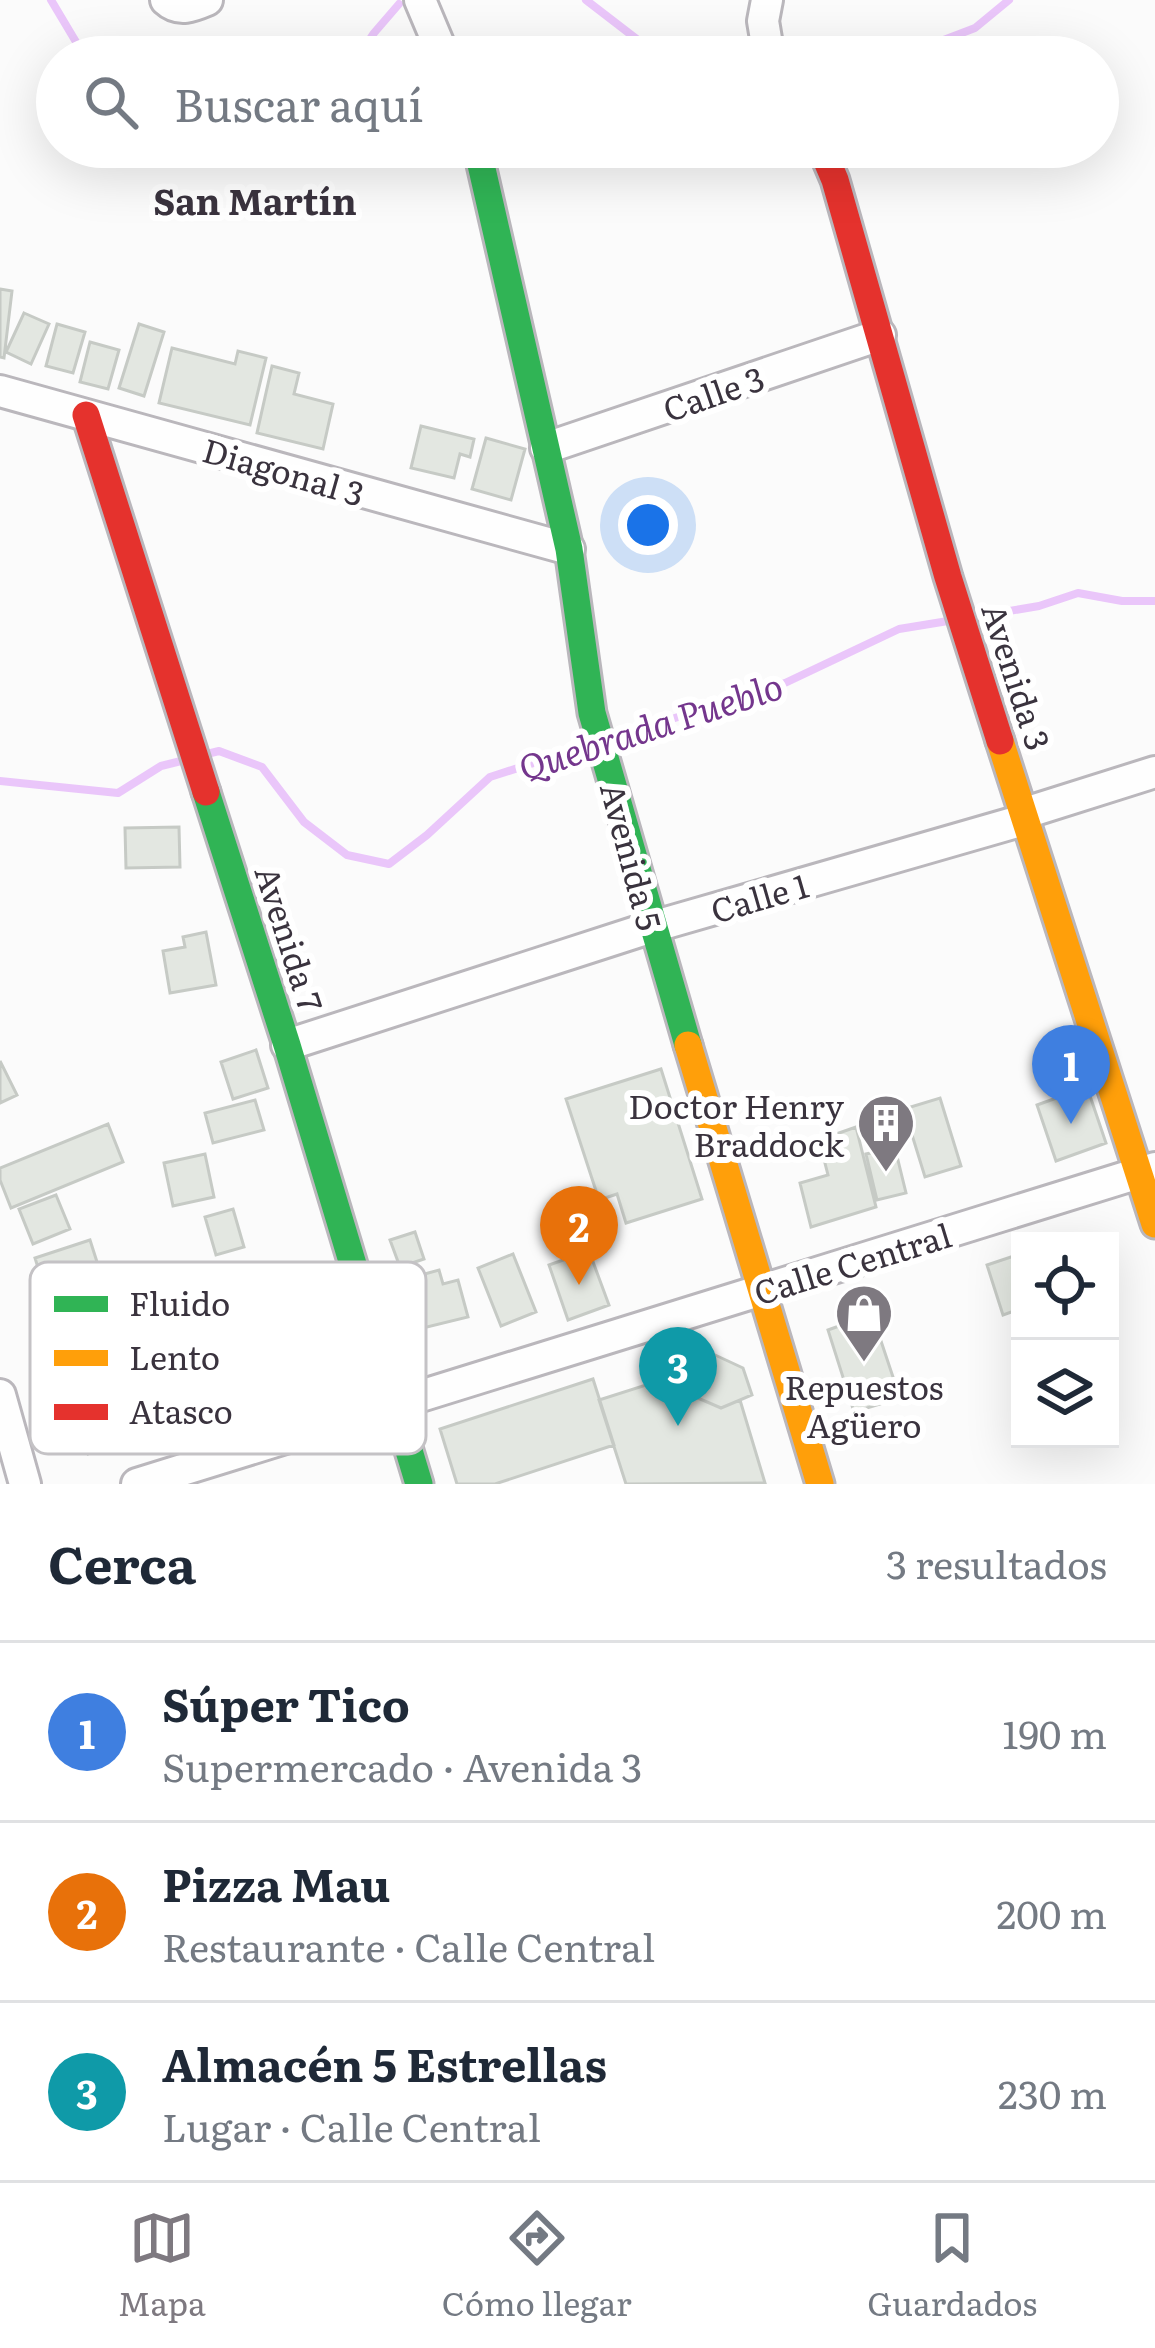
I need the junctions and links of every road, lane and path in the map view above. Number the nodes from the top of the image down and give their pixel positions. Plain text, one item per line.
1 (166, 0) edge
2 (207, 0) edge
3 (419, 0) edge
4 (767, 0) edge
5 (435, 36) edge
6 (766, 36) edge
7 (482, 168) edge
8 (830, 168) edge
9 (880, 335) junction
10 (0, 391) edge
11 (86, 415) junction
12 (546, 448) junction
13 (568, 549) junction
14 (1155, 772) edge
15 (1026, 816) junction
16 (652, 927) junction
17 (287, 1045) junction
18 (1147, 1170) edge
19 (1155, 1224) edge
20 (353, 1262) edge
21 (761, 1290) junction
22 (0, 1395) edge
23 (426, 1396) edge
24 (235, 1454) edge
25 (410, 1454) edge
26 (25, 1484) edge
27 (136, 1484) edge
28 (419, 1484) edge
29 (820, 1484) edge

1 - 2 street
3 - 5 street
4 - 6 street
7 - 12 street, Avenida 5
8 - 9 street, Avenida 3
9 - 12 street, Calle 3
9 - 15 street, Avenida 3
10 - 11 street, Diagonal 3
11 - 13 street, Diagonal 3
11 - 17 street, Avenida 7
12 - 13 street, Avenida 5
13 - 16 street, Avenida 5
14 - 15 street, Calle 1
15 - 16 street, Calle 1
15 - 18 street, Avenida 3
16 - 17 street, Calle 1
16 - 21 street, Avenida 5
17 - 20 street, Avenida 7
18 - 19 street, Avenida 3
18 - 21 street, Calle Central
21 - 23 street, Calle Central
21 - 29 street, Avenida 5
22 - 26 street
24 - 27 street, Calle Central
25 - 28 street, Avenida 7

